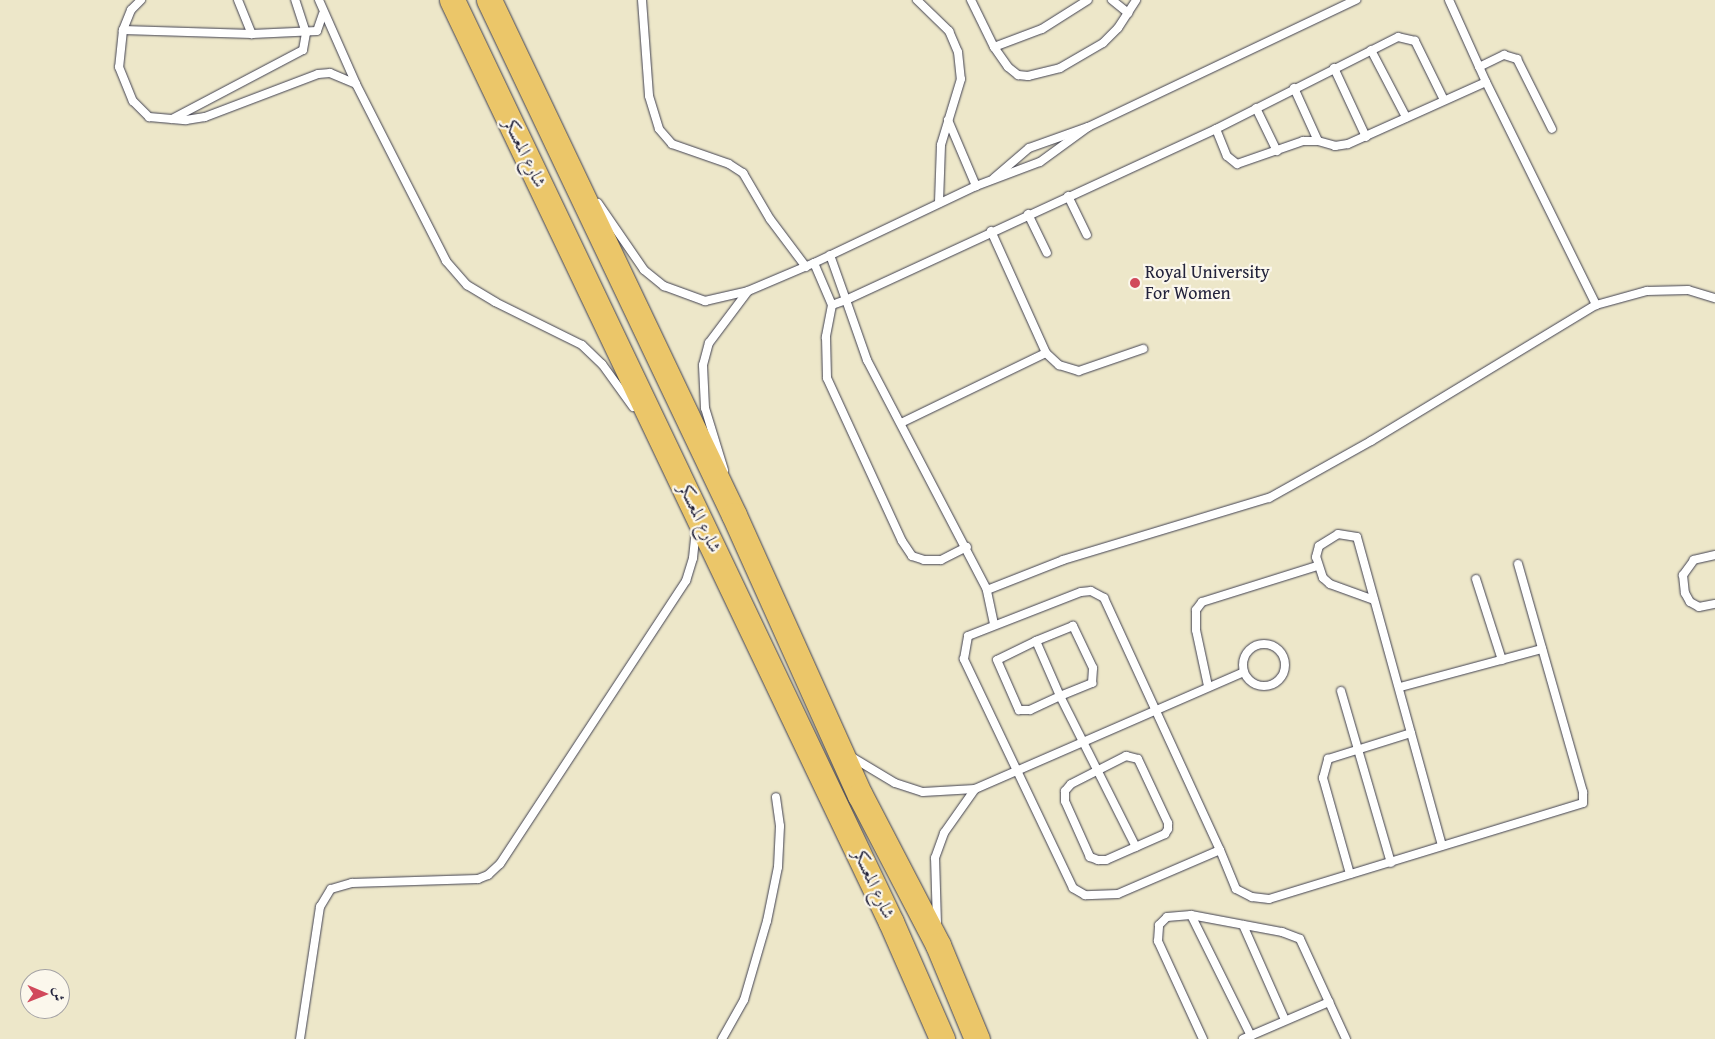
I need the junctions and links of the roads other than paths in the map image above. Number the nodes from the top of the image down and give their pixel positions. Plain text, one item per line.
1 (128, 0) edge
2 (141, 0) edge
3 (238, 0) edge
4 (294, 0) edge
5 (320, 0) edge
6 (452, 0) edge
7 (489, 0) edge
8 (642, 0) edge
9 (917, 0) edge
10 (1088, 0) edge
11 (1112, 0) edge
12 (1136, 0) edge
13 (1356, 0) edge
14 (1449, 0) edge
15 (975, 1) edge
16 (131, 10) junction
17 (324, 12) junction
18 (1128, 13) junction
19 (123, 30) junction
20 (306, 33) junction
21 (252, 34) junction
22 (994, 47) junction
23 (1371, 50) junction
24 (1479, 67) junction
25 (1334, 68) junction
26 (1486, 82) junction
27 (356, 84) junction
28 (1294, 88) junction
29 (1444, 100) junction
30 (1256, 108) junction
31 (542, 109) junction
32 (1406, 118) junction
33 (170, 120) junction
34 (948, 120) junction
35 (1088, 127) junction
36 (1216, 129) junction
37 (1552, 129) dead end
38 (1366, 136) junction
39 (1318, 141) junction
40 (1277, 151) junction
41 (990, 180) junction
42 (587, 183) dead end
43 (976, 186) junction
44 (592, 192) dead end
45 (1068, 196) junction
46 (939, 203) junction
47 (1028, 214) junction
48 (991, 231) junction
49 (1087, 235) dead end
50 (1047, 253) dead end
51 (830, 255) junction
52 (814, 264) junction
53 (806, 267) junction
54 (748, 291) junction
55 (1715, 298) edge
56 (846, 300) junction
57 (832, 305) junction
58 (1596, 305) junction
59 (1143, 349) dead end
60 (1046, 353) junction
61 (900, 423) junction
62 (676, 470) junction
63 (697, 514) junction
64 (734, 515) junction
65 (967, 547) junction
66 (1715, 555) edge
67 (1518, 564) dead end
68 (1317, 566) junction
69 (1476, 579) dead end
70 (987, 590) junction
71 (1374, 600) junction
72 (1715, 604) edge
73 (994, 624) junction
74 (1036, 641) junction
75 (1542, 648) junction
76 (1502, 660) junction
77 (1244, 672) junction
78 (1208, 686) junction
79 (1400, 688) junction
80 (1342, 691) dead end
81 (1060, 696) junction
82 (1154, 711) junction
83 (1411, 733) junction
84 (1085, 743) junction
85 (1358, 748) junction
86 (838, 749) junction
87 (1019, 769) junction
88 (1098, 770) junction
89 (974, 789) junction
90 (776, 797) dead end
91 (1442, 846) junction
92 (1136, 847) junction
93 (1220, 850) junction
94 (1391, 863) junction
95 (1350, 874) junction
96 (1190, 915) junction
97 (1243, 924) junction
98 (938, 945) junction
99 (1329, 1002) junction
100 (1285, 1020) junction
101 (1251, 1036) junction
102 (300, 1039) edge
103 (722, 1039) edge
104 (942, 1039) edge
105 (976, 1039) edge
106 (1203, 1039) edge
107 (1243, 1039) edge
108 (1346, 1039) edge

1 - 16 lane
2 - 16 lane
3 - 21 lane
4 - 20 lane
5 - 17 lane
6 - 62 main road, شارع المعسكر
7 - 31 main road, شارع المعسكر
8 - 53 lane
9 - 34 lane
10 - 22 lane
11 - 18 lane
12 - 18 lane
13 - 35 lane
14 - 24 lane
15 - 22 lane
16 - 19 lane
17 - 20 lane
17 - 27 lane
18 - 22 lane
19 - 21 lane
19 - 33 lane
20 - 21 lane
20 - 33 lane
23 - 25 lane
23 - 29 lane
23 - 32 lane
24 - 26 lane
24 - 37 lane
25 - 28 lane
25 - 38 lane
26 - 29 lane
26 - 58 lane
27 - 33 lane
27 - 62 lane
28 - 30 lane
28 - 39 lane
29 - 32 lane
30 - 36 lane
30 - 40 lane
31 - 42 lane
31 - 64 main road, شارع المعسكر
32 - 38 lane
34 - 43 lane
34 - 46 lane
35 - 41 lane
35 - 41 lane
36 - 40 lane
36 - 45 lane
38 - 39 lane
39 - 40 lane
41 - 43 lane
43 - 46 lane
44 - 54 lane
45 - 47 lane
45 - 49 lane
46 - 51 lane
47 - 48 lane
47 - 50 lane
48 - 56 lane
48 - 60 lane
51 - 52 lane
51 - 56 lane
52 - 53 lane
52 - 57 lane
53 - 54 lane
54 - 64 lane
55 - 58 lane
56 - 57 lane
56 - 61 lane
57 - 65 lane
58 - 70 lane
59 - 60 lane
60 - 61 lane
61 - 65 lane
62 - 63 main road, شارع المعسكر
63 - 102 lane
63 - 104 main road, شارع المعسكر
64 - 86 main road, شارع المعسكر
65 - 70 lane
66 - 72 lane
67 - 75 lane
68 - 71 lane
68 - 71 lane
68 - 78 lane
69 - 76 lane
70 - 73 lane
71 - 79 lane
73 - 82 lane
73 - 87 lane
74 - 81 lane
74 - 81 lane
74 - 81 lane
75 - 76 lane
75 - 91 lane
76 - 79 lane
77 - 77 lane
77 - 78 lane
78 - 82 lane
79 - 83 lane
80 - 85 lane
81 - 84 lane
82 - 84 lane
82 - 93 lane
83 - 85 lane
83 - 91 lane
84 - 87 lane
84 - 88 lane
85 - 94 lane
85 - 95 lane
86 - 89 lane
86 - 98 main road, شارع المعسكر
87 - 89 lane
87 - 93 lane
88 - 92 lane
88 - 92 lane
88 - 92 lane
89 - 98 lane
90 - 103 lane
91 - 94 lane
93 - 95 lane
94 - 95 lane
96 - 97 lane
96 - 101 lane
96 - 106 lane
97 - 99 lane
97 - 100 lane
98 - 105 main road, شارع المعسكر
99 - 100 lane
99 - 108 lane
100 - 101 lane
101 - 107 lane

